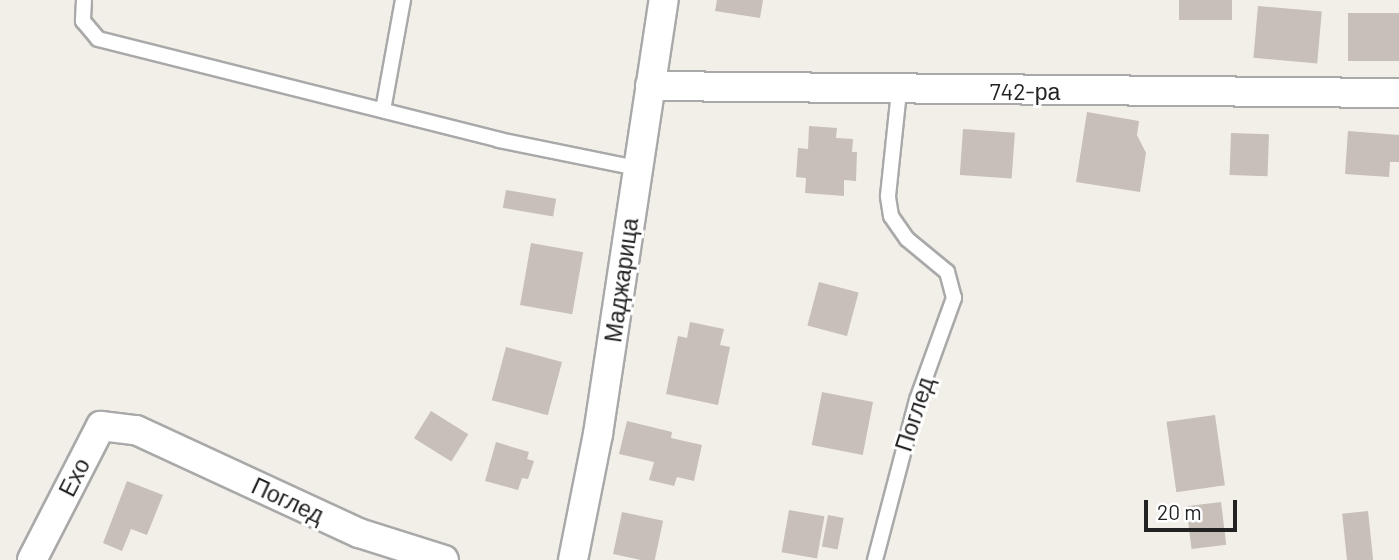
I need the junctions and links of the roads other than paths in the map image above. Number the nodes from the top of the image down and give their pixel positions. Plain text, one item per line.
1 (84, 0) edge
2 (403, 0) edge
3 (664, 0) edge
4 (650, 86) junction
5 (899, 91) junction
6 (1399, 93) edge
7 (383, 110) junction
8 (637, 168) junction
9 (136, 430) joint
10 (32, 560) edge
11 (444, 560) edge
12 (573, 560) edge
13 (875, 560) edge

1 - 7 lane
2 - 7 lane
3 - 4 street, Маджарица
4 - 5 street, 742-ра
4 - 8 street, Маджарица
5 - 6 street, 742-ра
5 - 13 lane, Поглед
7 - 8 lane
8 - 12 street, Маджарица
9 - 10 street, Ехо
9 - 11 street, Поглед

